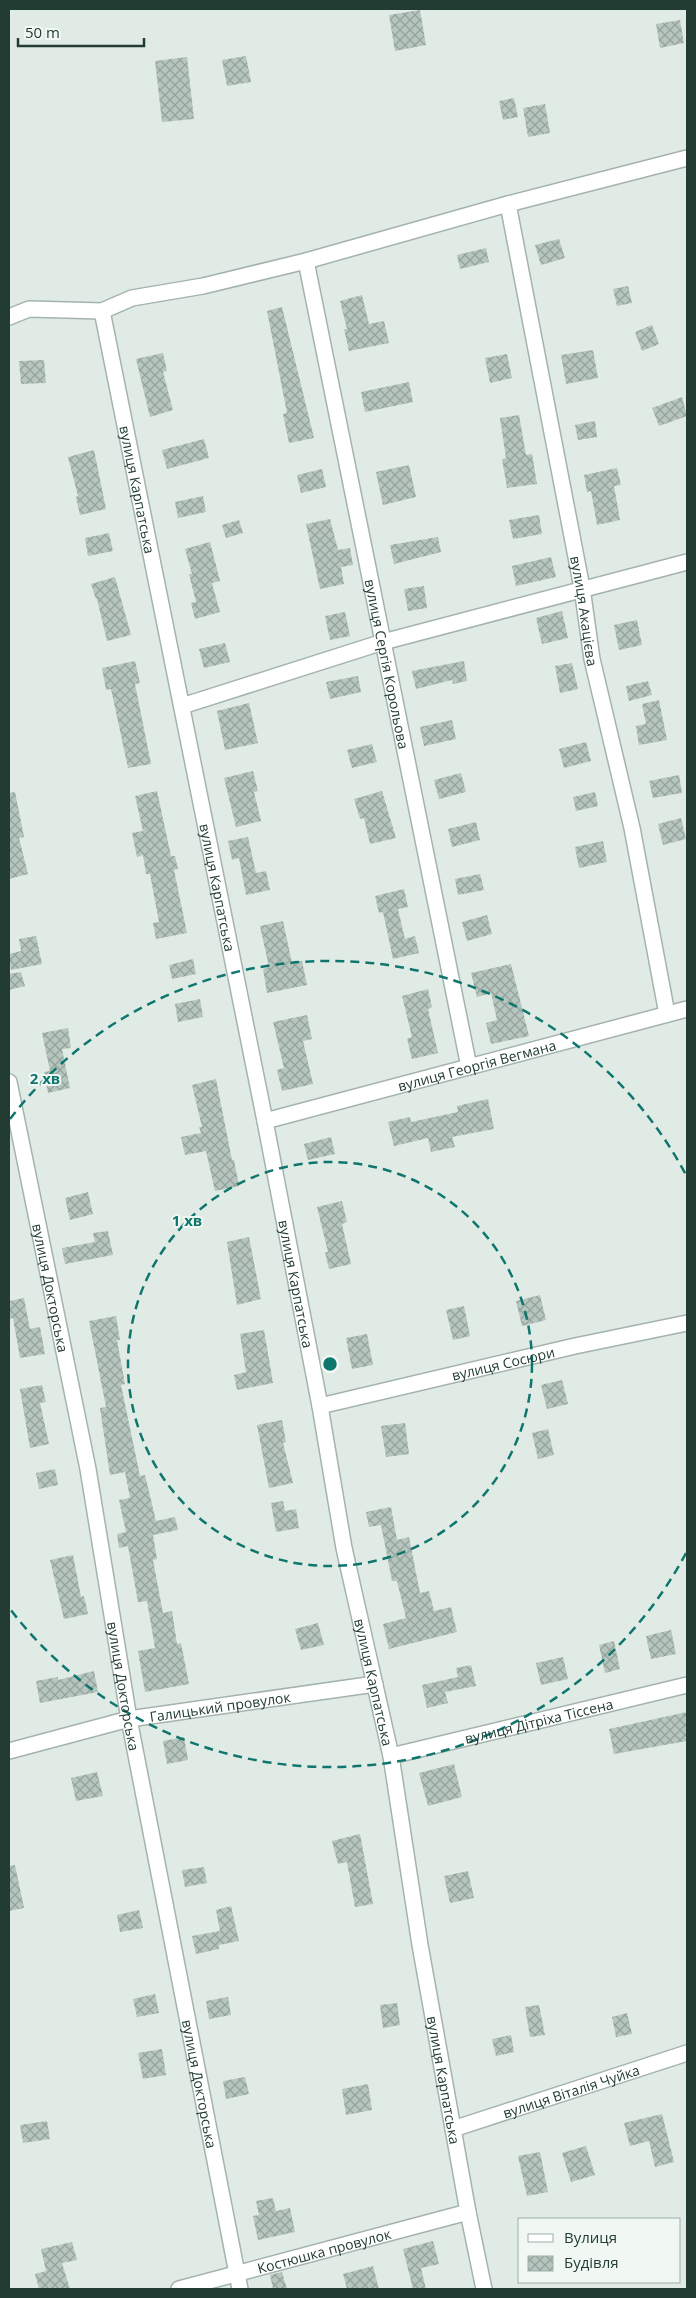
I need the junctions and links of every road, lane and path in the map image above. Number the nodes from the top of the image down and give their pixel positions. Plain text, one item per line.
1 (687, 158) edge
2 (508, 204) junction
3 (306, 261) junction
4 (102, 311) junction
5 (9, 316) edge
6 (687, 562) edge
7 (582, 588) junction
8 (383, 642) junction
9 (182, 706) junction
10 (687, 1009) edge
11 (667, 1014) junction
12 (469, 1067) junction
13 (9, 1082) edge
14 (265, 1121) junction
15 (687, 1323) edge
16 (320, 1406) junction
17 (375, 1684) junction
18 (687, 1685) edge
19 (129, 1719) junction
20 (9, 1751) edge
21 (391, 1756) junction
22 (687, 2053) edge
23 (453, 2129) junction
24 (468, 2212) junction
25 (236, 2272) junction
26 (179, 2289) edge
27 (240, 2289) edge
28 (484, 2289) edge

1 - 2 street
2 - 3 street
2 - 7 street, вулиця Акацієва
3 - 4 street
3 - 8 street, вулиця Сергія Корольова
4 - 5 street
4 - 9 street, вулиця Карпатська
6 - 7 street
7 - 8 street
7 - 11 street, вулиця Акацієва
8 - 9 street
8 - 12 street, вулиця Сергія Корольова
9 - 14 street, вулиця Карпатська
10 - 11 street, вулиця Георгія Вегмана
11 - 12 street, вулиця Георгія Вегмана
12 - 14 street, вулиця Георгія Вегмана
13 - 19 street, вулиця Докторська
14 - 16 street, вулиця Карпатська
15 - 16 street, вулиця Сосюри
16 - 17 street, вулиця Карпатська
17 - 19 street, Галицький провулок
17 - 21 street, вулиця Карпатська
18 - 21 street, вулиця Дітріха Тіссена
19 - 20 street, Галицький провулок
19 - 25 street, вулиця Докторська
21 - 23 street, вулиця Карпатська
22 - 23 street, вулиця Віталія Чуйка
23 - 24 street, вулиця Карпатська
24 - 25 street, Костюшка провулок
24 - 28 street, вулиця Карпатська
25 - 26 street, Костюшка провулок
25 - 27 street, вулиця Докторська

